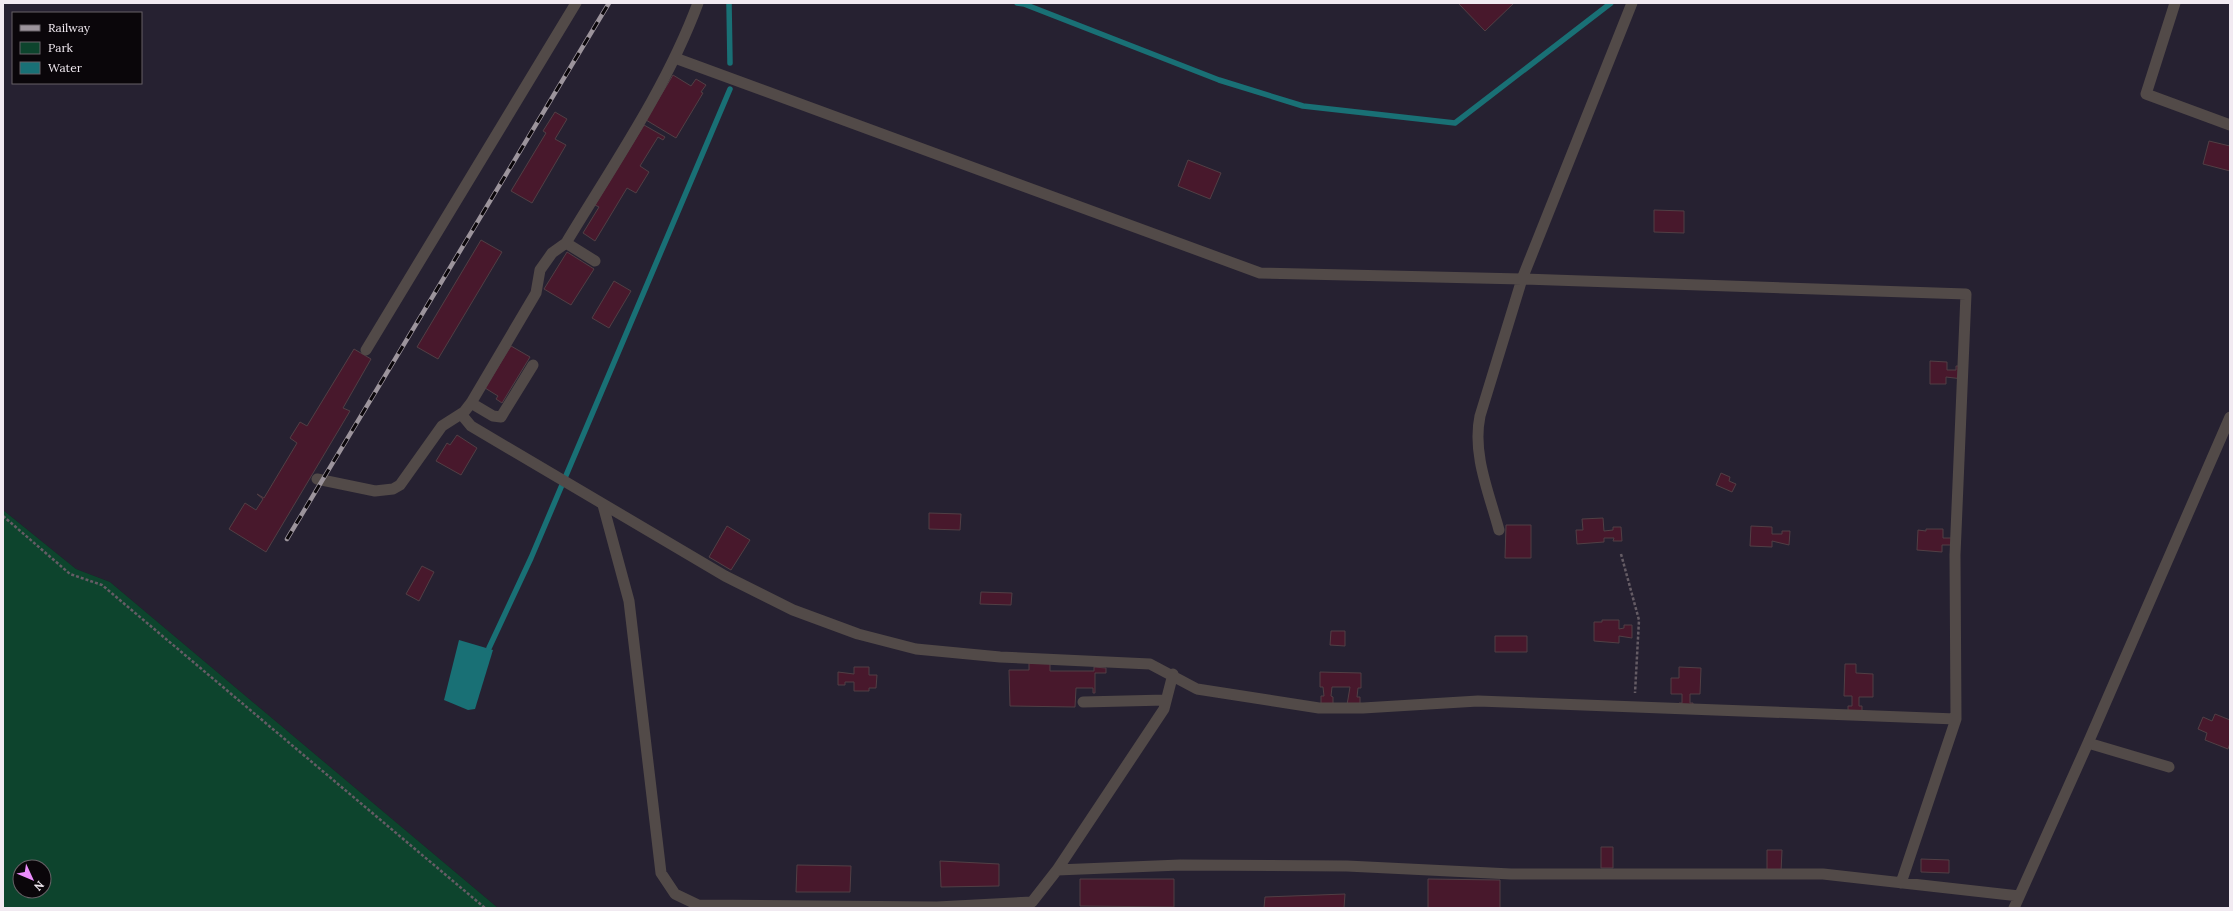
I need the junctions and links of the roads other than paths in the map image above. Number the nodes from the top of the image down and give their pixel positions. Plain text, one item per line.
1 (576, 3) edge
2 (698, 3) edge
3 (1632, 3) edge
4 (2175, 3) edge
5 (675, 58) junction
6 (2230, 125) edge
7 (566, 243) junction
8 (595, 261) dead end
9 (1522, 279) junction
10 (366, 350) dead end
11 (533, 365) dead end
12 (471, 403) junction
13 (460, 414) junction
14 (2230, 417) edge
15 (317, 479) dead end
16 (603, 505) junction
17 (1499, 530) dead end
18 (1173, 674) junction
19 (1166, 700) junction
20 (1083, 702) dead end
21 (1956, 719) junction
22 (2088, 744) junction
23 (2168, 767) dead end
24 (1057, 870) junction
25 (1901, 883) junction
26 (2019, 896) junction
27 (2014, 908) edge

1 - 10 lane
2 - 5 lane
3 - 9 lane
4 - 6 lane
5 - 7 lane
5 - 9 lane
7 - 8 lane
7 - 12 lane
9 - 17 lane
9 - 21 lane
11 - 12 lane
12 - 13 lane
13 - 15 lane
13 - 16 lane
14 - 22 lane
16 - 18 lane
16 - 24 lane
18 - 19 lane
18 - 21 lane
19 - 20 lane
19 - 24 lane
21 - 25 lane
22 - 23 lane
22 - 26 lane
24 - 25 lane
25 - 26 lane
26 - 27 lane

